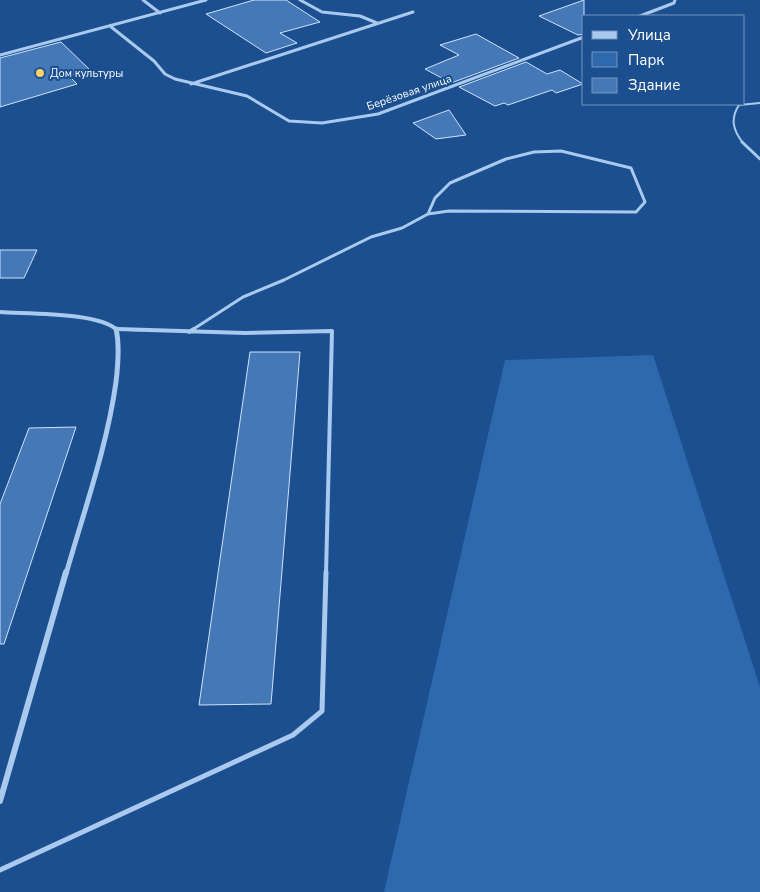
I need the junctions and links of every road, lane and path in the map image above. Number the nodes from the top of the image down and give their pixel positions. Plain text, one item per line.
1 (143, 0) edge
2 (206, 0) edge
3 (300, 0) edge
4 (675, 0) edge
5 (160, 12) junction
6 (413, 12) dead end
7 (643, 15) edge
8 (378, 24) junction
9 (110, 26) junction
10 (582, 38) edge
11 (0, 55) edge
12 (190, 84) junction
13 (760, 103) edge
14 (745, 104) edge
15 (739, 105) edge
16 (760, 158) edge
17 (428, 214) junction
18 (0, 312) edge
19 (117, 329) junction
20 (189, 332) junction
21 (0, 801) edge
22 (0, 870) edge

1 - 5 street
2 - 5 street
3 - 8 street
4 - 7 street
5 - 9 street
6 - 8 street
8 - 12 street
9 - 11 street
9 - 12 street, Берёзовая улица
10 - 12 street, Берёзовая улица
13 - 14 lane
15 - 16 lane
17 - 17 lane
17 - 20 lane
18 - 19 street
19 - 20 lane
19 - 21 street
20 - 22 lane

